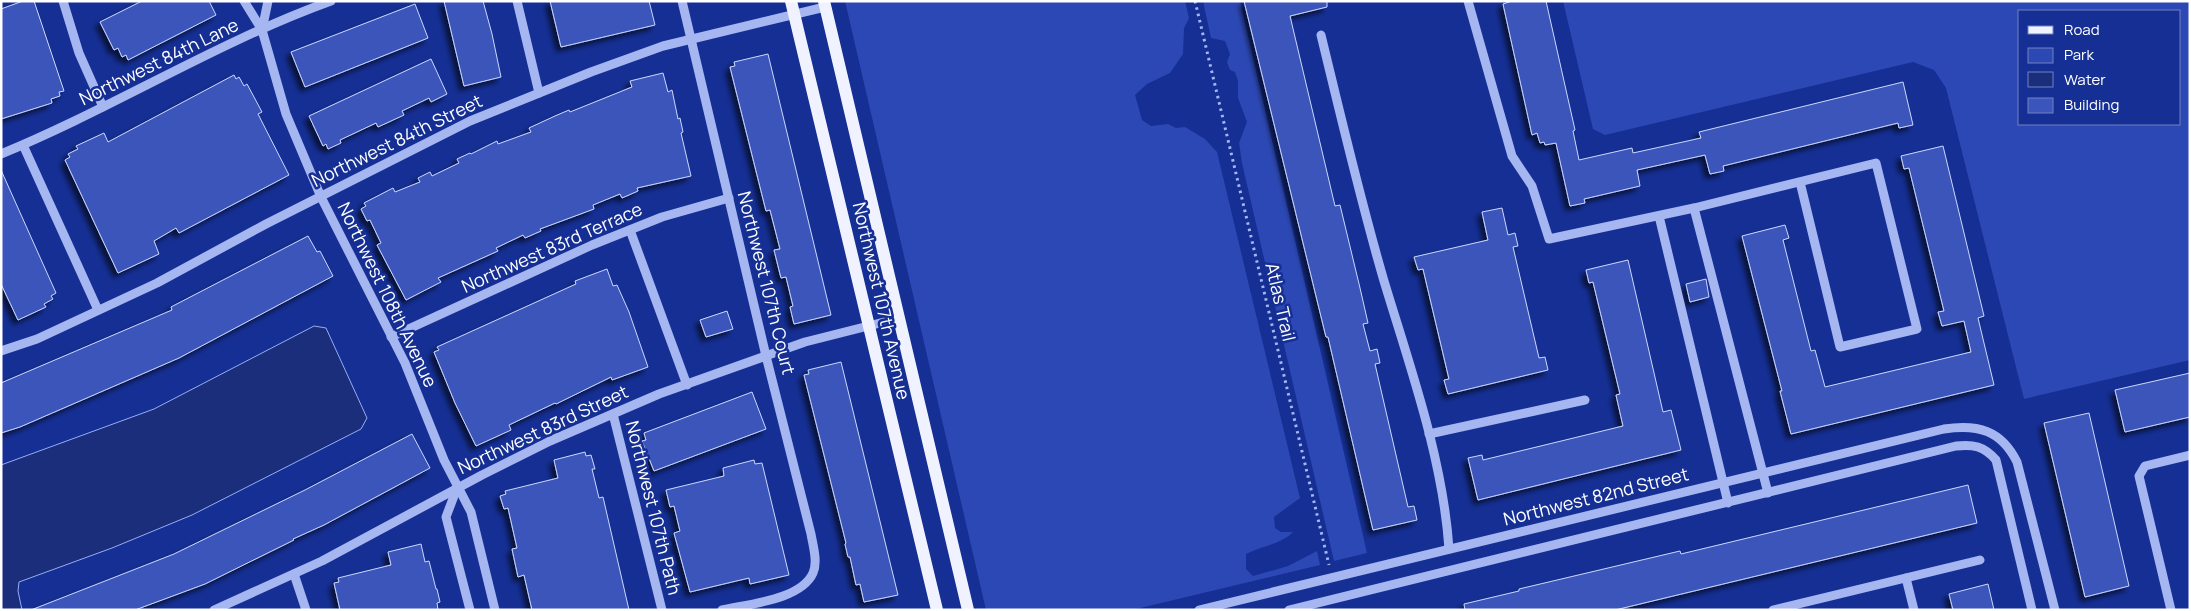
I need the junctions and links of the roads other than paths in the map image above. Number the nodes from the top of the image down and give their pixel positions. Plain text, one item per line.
1 (63, 1) edge
2 (244, 1) edge
3 (268, 1) edge
4 (331, 1) edge
5 (517, 1) edge
6 (682, 1) edge
7 (791, 1) edge
8 (1468, 1) edge
9 (825, 4) edge
10 (794, 14) junction
11 (262, 30) junction
12 (1322, 35) dead end
13 (691, 39) junction
14 (539, 93) junction
15 (103, 107) junction
16 (23, 146) junction
17 (1, 154) edge
18 (1800, 182) junction
19 (321, 196) junction
20 (729, 198) junction
21 (1694, 208) junction
22 (1659, 216) junction
23 (630, 230) junction
24 (98, 310) junction
25 (900, 318) junction
26 (868, 324) junction
27 (392, 337) junction
28 (1, 351) edge
29 (766, 356) junction
30 (687, 385) junction
31 (1584, 400) dead end
32 (613, 414) junction
33 (1429, 434) junction
34 (2190, 455) edge
35 (1763, 473) junction
36 (1723, 482) junction
37 (457, 488) junction
38 (1768, 493) junction
39 (1728, 503) junction
40 (1450, 549) junction
41 (1980, 560) dead end
42 (294, 574) junction
43 (1906, 578) junction
44 (214, 610) edge
45 (306, 610) edge
46 (470, 610) edge
47 (495, 610) edge
48 (662, 610) edge
49 (722, 610) edge
50 (937, 610) edge
51 (968, 610) edge
52 (1198, 610) edge
53 (1289, 610) edge
54 (1773, 610) edge
55 (1914, 610) edge
56 (2032, 610) edge
57 (2055, 610) edge
58 (2171, 610) edge

1 - 15 street
2 - 11 street, Northwest 108th Avenue
3 - 11 street, Northwest 108th Avenue
4 - 11 street, Northwest 84th Lane
5 - 14 street
6 - 13 street, Northwest 107th Court
7 - 10 main road, Northwest 107th Avenue
8 - 22 street
9 - 10 street, Northwest 84th Street
9 - 25 main road, Northwest 107th Avenue
10 - 13 street, Northwest 84th Street
10 - 26 main road, Northwest 107th Avenue
11 - 15 street, Northwest 84th Lane
11 - 19 street, Northwest 108th Avenue
12 - 33 street
13 - 14 street, Northwest 84th Street
13 - 20 street, Northwest 107th Court
14 - 19 street, Northwest 84th Street
15 - 16 street, Northwest 84th Lane
16 - 17 street, Northwest 84th Lane
16 - 24 street
18 - 18 street
18 - 21 street
19 - 24 street, Northwest 84th Street
19 - 27 street, Northwest 108th Avenue
20 - 23 street, Northwest 83rd Terrace
20 - 29 street, Northwest 107th Court
21 - 22 street
21 - 35 street
22 - 36 street
23 - 27 street, Northwest 83rd Terrace
23 - 30 street
24 - 28 street, Northwest 84th Street
25 - 26 street, Northwest 83rd Street
25 - 51 main road, Northwest 107th Avenue
26 - 29 street, Northwest 83rd Street
26 - 50 main road, Northwest 107th Avenue
27 - 37 street, Northwest 108th Avenue
29 - 30 street, Northwest 83rd Street
29 - 49 street, Northwest 107th Court
30 - 32 street, Northwest 83rd Street
31 - 33 street
32 - 37 street, Northwest 83rd Street
32 - 48 street, Northwest 107th Path
33 - 40 street
34 - 58 street
35 - 36 street, Northwest 82nd Street
35 - 38 street
35 - 57 street, Northwest 82nd Street
36 - 39 street
36 - 40 street, Northwest 82nd Street
37 - 42 street, Northwest 83rd Street
37 - 46 street
37 - 47 street, Northwest 108th Avenue
38 - 39 street, Northwest 82nd Street
38 - 56 street, Northwest 82nd Street
39 - 53 street, Northwest 82nd Street
40 - 52 street, Northwest 82nd Street
41 - 43 street
42 - 44 street, Northwest 83rd Street
42 - 45 street
43 - 54 street
43 - 55 street

